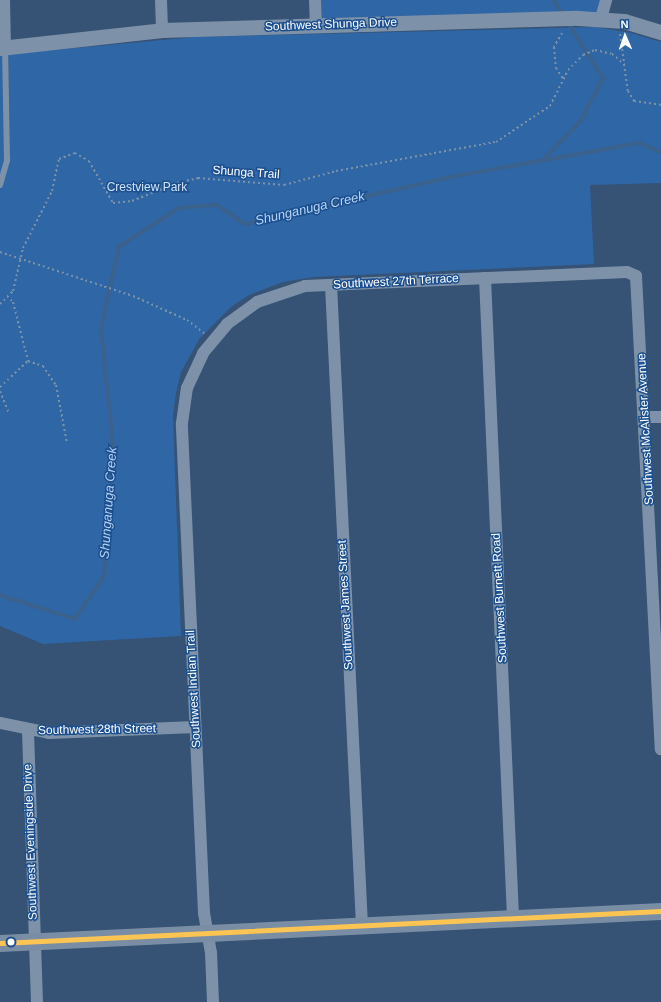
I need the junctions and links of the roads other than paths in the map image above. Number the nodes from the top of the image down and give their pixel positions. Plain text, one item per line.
1 (4, 0) edge
2 (161, 0) edge
3 (315, 0) edge
4 (606, 0) edge
5 (601, 18) junction
6 (316, 25) junction
7 (162, 30) junction
8 (661, 32) edge
9 (2, 48) edge
10 (3, 160) edge
11 (0, 184) edge
12 (636, 276) joint
13 (485, 278) junction
14 (331, 285) junction
15 (191, 376) joint
16 (646, 417) junction
17 (661, 417) edge
18 (0, 723) edge
19 (195, 726) junction
20 (28, 731) junction
21 (661, 749) edge
22 (661, 911) edge
23 (513, 918) junction
24 (362, 925) junction
25 (208, 933) junction
26 (34, 942) junction
27 (0, 943) edge
28 (37, 1002) edge
29 (213, 1002) edge

1 - 9 street
2 - 7 street
3 - 6 street
4 - 5 street
5 - 6 street, Southwest Shunga Drive
5 - 8 street, Southwest Shunga Drive
6 - 7 street, Southwest Shunga Drive
7 - 9 street, Southwest Shunga Drive
9 - 10 lane
10 - 11 lane
12 - 13 street, Southwest 27th Terrace
12 - 16 street, Southwest McAlister Avenue
13 - 14 street, Southwest 27th Terrace
13 - 23 street, Southwest Burnett Road
14 - 15 street, Southwest 27th Terrace
14 - 24 street, Southwest James Street
15 - 19 street, Southwest Indian Trail
16 - 17 street
16 - 21 street, Southwest McAlister Avenue
18 - 20 street, Southwest 28th Street
19 - 20 street, Southwest 28th Street
19 - 25 street, Southwest Indian Trail
20 - 26 street, Southwest Eveningside Drive
22 - 23 main road
23 - 24 main road
24 - 25 main road
25 - 26 main road
25 - 29 street, Southwest Indian Trail
26 - 27 main road
26 - 28 street, Southwest Eveningside Drive

